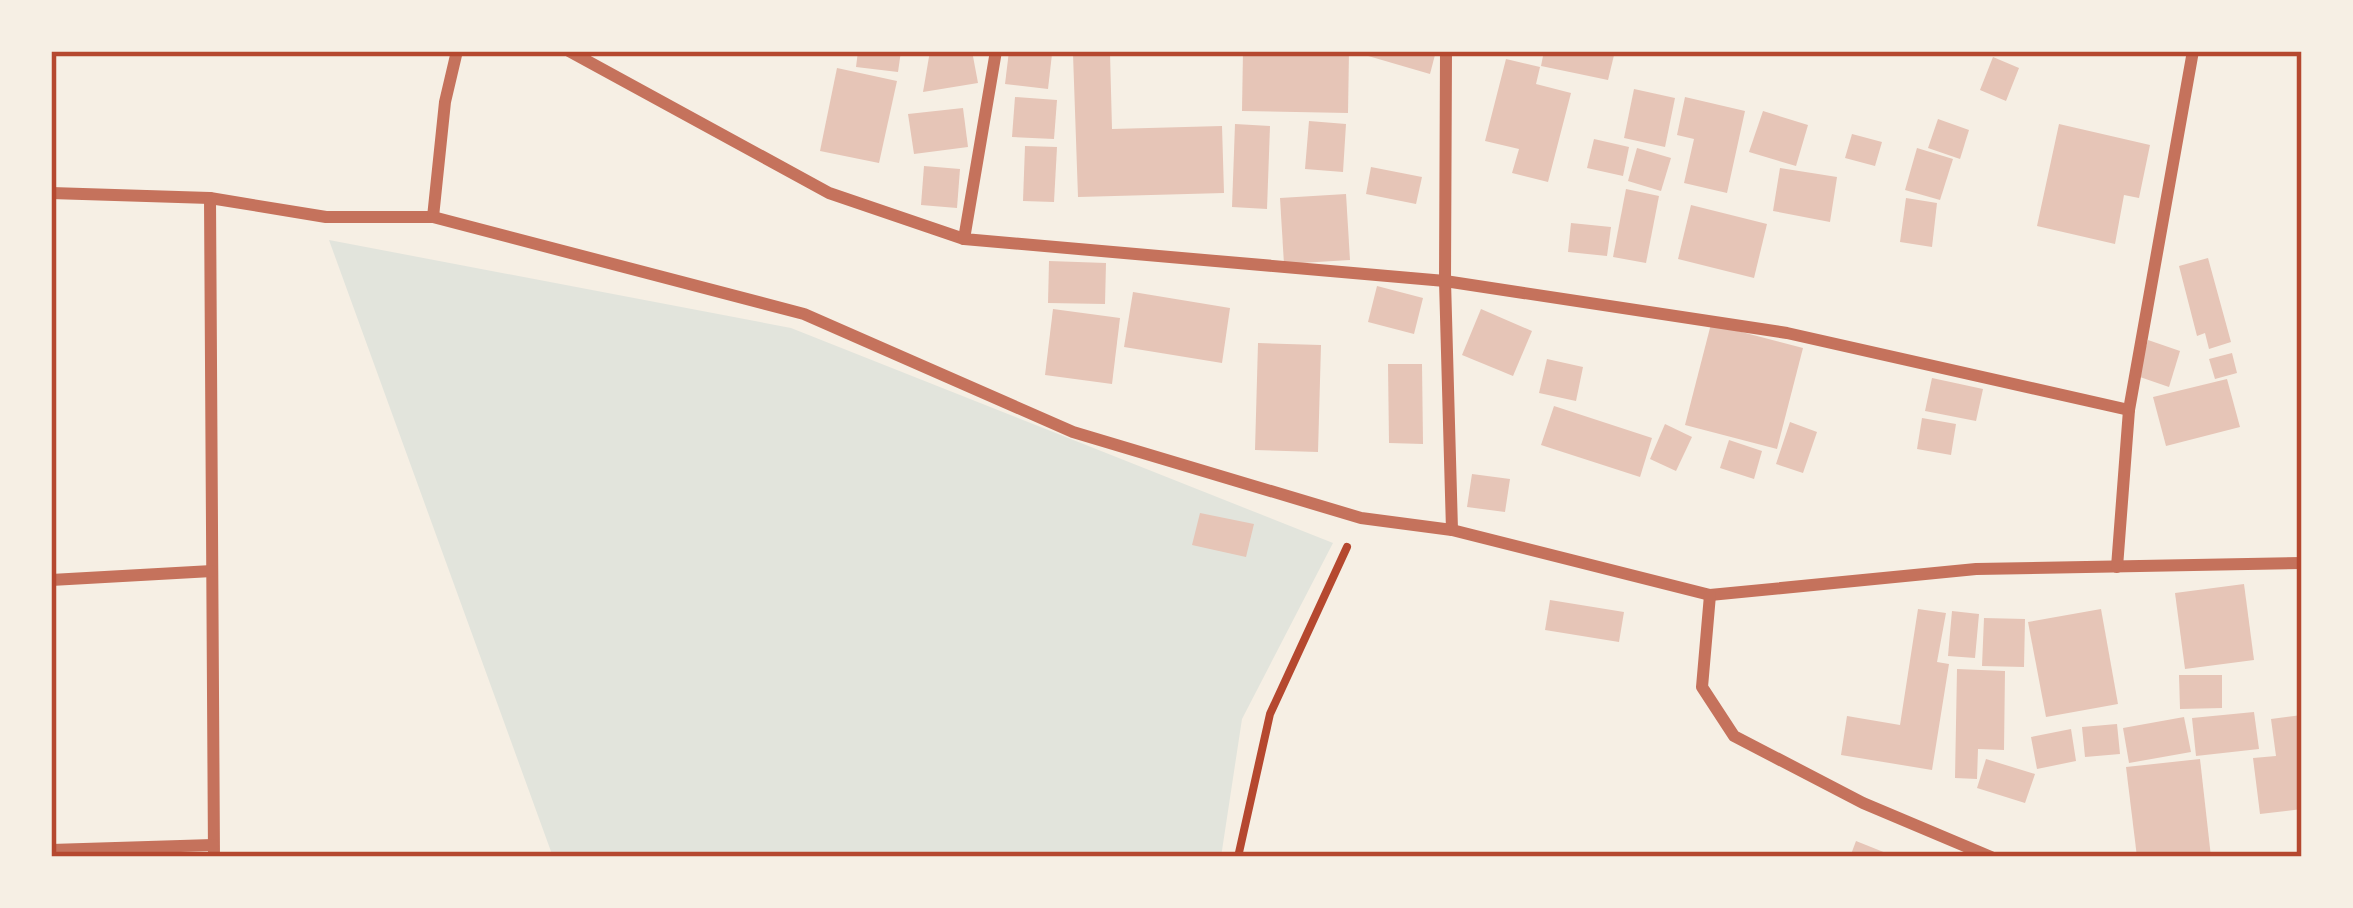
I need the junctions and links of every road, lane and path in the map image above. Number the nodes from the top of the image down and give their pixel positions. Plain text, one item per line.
1 (457, 51) edge
2 (569, 51) edge
3 (996, 51) edge
4 (1446, 51) edge
5 (2193, 51) edge
6 (51, 194) edge
7 (210, 198) junction
8 (433, 217) junction
9 (964, 239) junction
10 (1444, 281) junction
11 (2129, 410) junction
12 (1361, 518) junction
13 (1451, 530) junction
14 (2302, 563) edge
15 (2116, 567) junction
16 (212, 571) junction
17 (51, 580) edge
18 (1710, 595) junction
19 (51, 850) edge
20 (214, 851) edge
21 (1238, 857) edge
22 (1991, 857) edge

1 - 8 street
2 - 9 street
3 - 9 street
4 - 10 street
5 - 11 street
6 - 7 street
7 - 8 street
7 - 16 street
8 - 12 street
9 - 10 street
10 - 11 street
10 - 13 street
11 - 15 street
12 - 13 street
12 - 21 path
13 - 18 street
14 - 15 street
15 - 18 street
16 - 17 street
16 - 20 street
18 - 22 street
19 - 20 street

